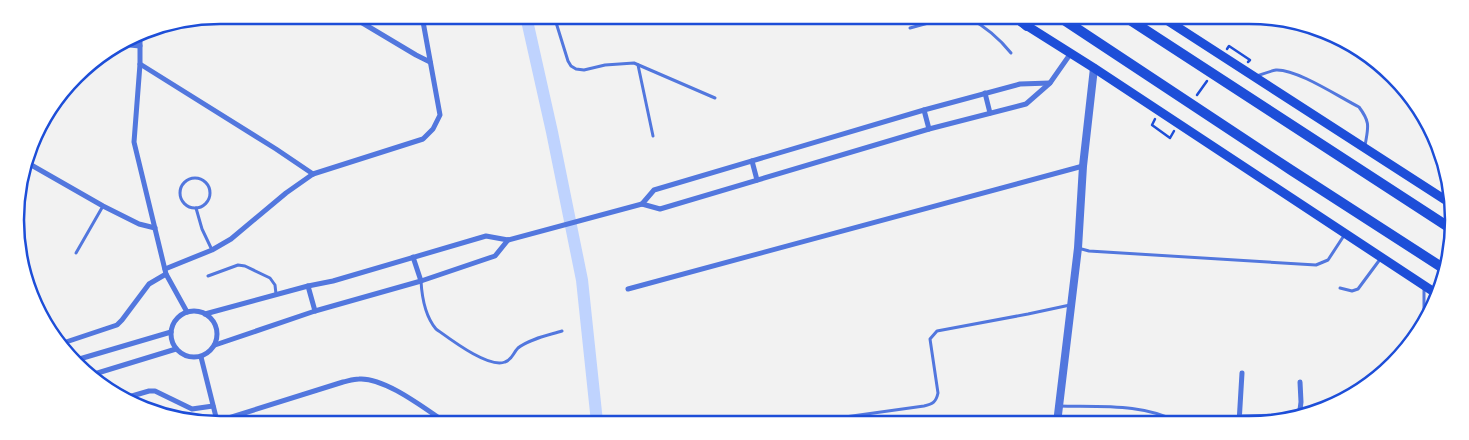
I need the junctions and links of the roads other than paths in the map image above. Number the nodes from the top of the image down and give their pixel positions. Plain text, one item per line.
1 (363, 24) edge
2 (423, 24) edge
3 (556, 24) edge
4 (925, 24) edge
5 (981, 24) edge
6 (1024, 24) edge
7 (1025, 24) edge
8 (1070, 24) edge
9 (1136, 24) edge
10 (1175, 24) edge
11 (1027, 26) junction
12 (910, 28) dead end
13 (140, 41) edge
14 (131, 45) edge
15 (140, 46) junction
16 (1011, 53) dead end
17 (1071, 53) junction
18 (430, 62) junction
19 (140, 64) junction
20 (638, 64) junction
21 (1094, 68) junction
22 (1254, 77) junction
23 (1050, 83) junction
24 (986, 93) junction
25 (715, 98) dead end
26 (924, 110) junction
27 (990, 113) junction
28 (929, 129) junction
29 (653, 136) dead end
30 (1365, 146) junction
31 (752, 161) junction
32 (31, 165) edge
33 (1083, 166) junction
34 (314, 174) junction
35 (757, 180) junction
36 (1444, 198) edge
37 (642, 204) junction
38 (103, 206) junction
39 (196, 208) junction
40 (1445, 225) edge
41 (156, 228) junction
42 (1346, 234) junction
43 (508, 240) junction
44 (1078, 248) junction
45 (212, 250) junction
46 (76, 253) dead end
47 (414, 257) junction
48 (1382, 257) junction
49 (1440, 266) edge
50 (166, 272) junction
51 (208, 276) dead end
52 (421, 281) junction
53 (1424, 285) junction
54 (308, 286) junction
55 (1340, 288) dead end
56 (628, 289) dead end
57 (1432, 290) edge
58 (276, 295) junction
59 (1070, 305) junction
60 (1424, 309) edge
61 (316, 311) junction
62 (187, 312) junction
63 (205, 314) junction
64 (562, 331) dead end
65 (171, 332) junction
66 (66, 342) edge
67 (215, 345) junction
68 (176, 349) junction
69 (201, 357) junction
70 (81, 359) edge
71 (97, 373) edge
72 (1242, 373) dead end
73 (1300, 382) dead end
74 (132, 396) edge
75 (213, 406) junction
76 (1059, 406) junction
77 (1300, 410) edge
78 (216, 416) edge
79 (234, 416) edge
80 (436, 416) edge
81 (852, 416) edge
82 (1058, 416) edge
83 (1164, 416) edge
84 (1239, 416) edge

1 - 18 street
2 - 18 street
3 - 20 lane
4 - 12 lane
5 - 16 lane
6 - 11 main road
7 - 11 main road
8 - 49 main road
9 - 40 main road
10 - 22 main road
11 - 17 main road
13 - 15 street
14 - 15 street
15 - 19 street
17 - 21 main road
17 - 23 street
18 - 34 street
19 - 34 street
19 - 41 street
20 - 25 lane
20 - 29 lane
21 - 33 street
21 - 42 main road
22 - 30 main road
22 - 30 lane
23 - 24 street
23 - 27 street
24 - 26 street
24 - 27 street
26 - 28 street
26 - 31 street
27 - 28 street
28 - 35 street
30 - 36 main road
31 - 35 street
31 - 37 street
32 - 38 street
33 - 44 street
33 - 56 street
34 - 45 street
35 - 37 street
37 - 43 street
38 - 41 street
38 - 46 lane
39 - 39 lane
39 - 45 lane
41 - 50 street
42 - 44 lane
42 - 48 main road
43 - 47 street
43 - 52 street
44 - 59 street
45 - 50 street
47 - 52 street
47 - 54 street
48 - 53 main road
48 - 55 lane
50 - 62 street
50 - 66 street
51 - 58 lane
52 - 61 street
52 - 64 lane
53 - 57 main road
53 - 60 lane
54 - 58 street
54 - 61 street
58 - 63 street
59 - 76 street
59 - 81 lane
61 - 67 street
62 - 63 street
62 - 65 street
63 - 67 street
65 - 68 street
65 - 70 street
67 - 69 street
68 - 69 street
68 - 71 street
69 - 75 street
72 - 84 street
73 - 77 street
74 - 75 street
75 - 78 street
76 - 82 street
76 - 83 lane
79 - 80 street

